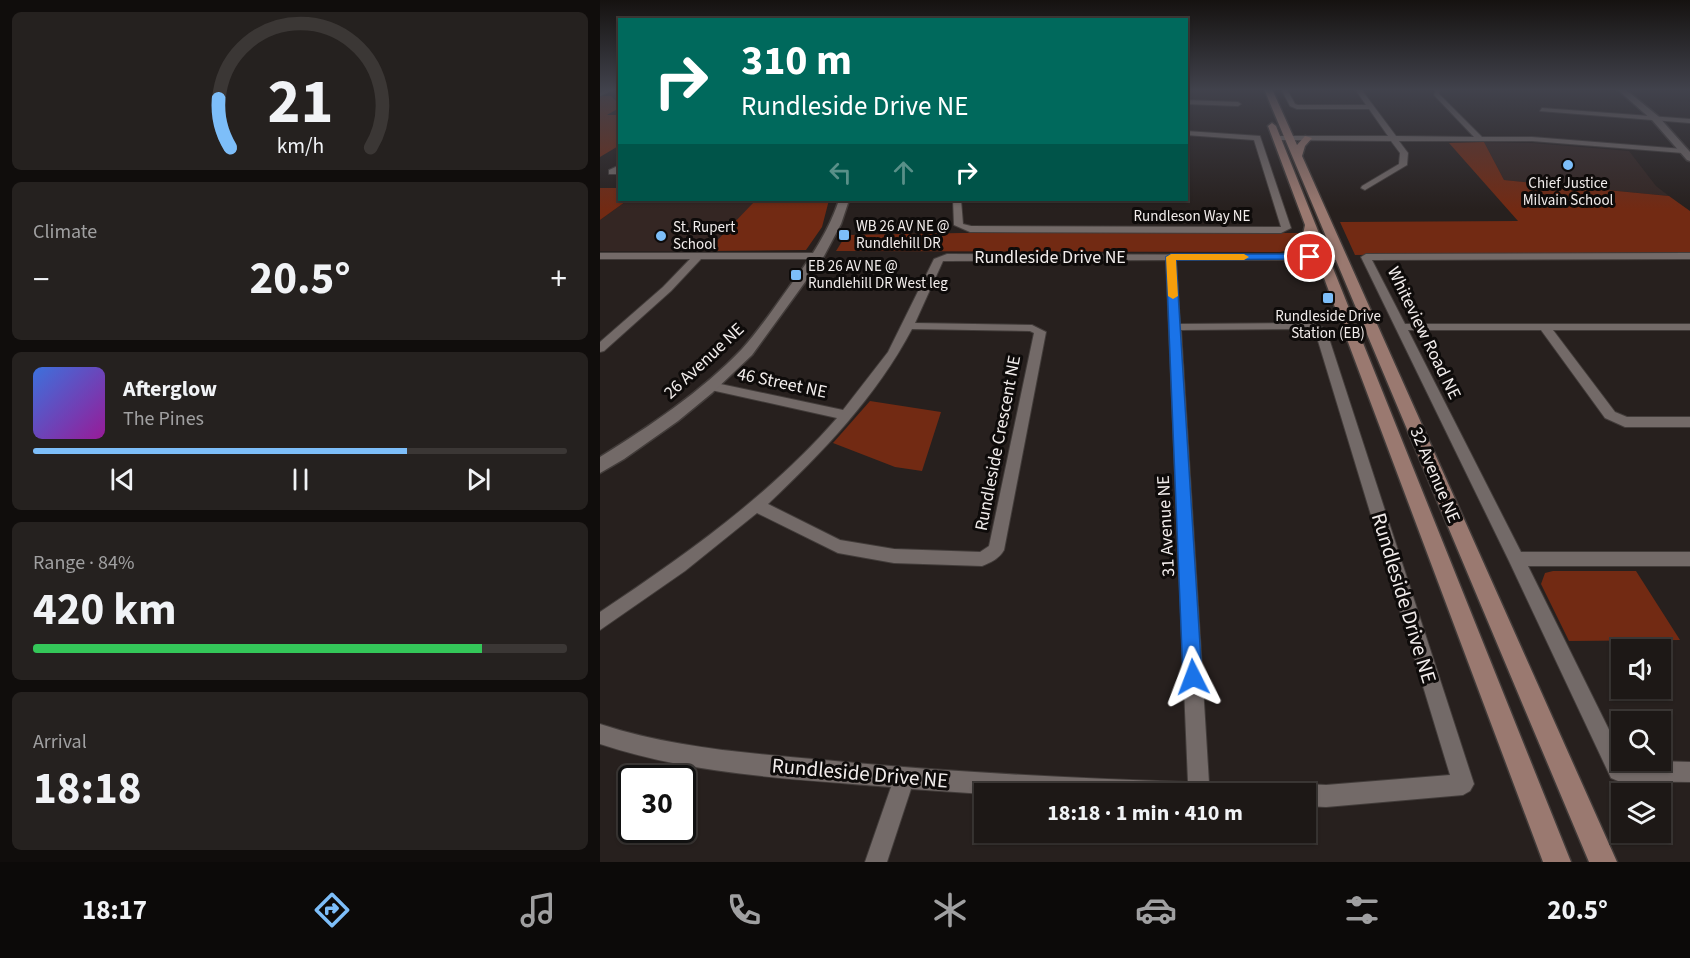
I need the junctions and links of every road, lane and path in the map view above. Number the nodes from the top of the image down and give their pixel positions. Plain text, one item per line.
1 (1273, 129) edge
2 (1286, 129) edge
3 (1387, 129) edge
4 (1470, 129) edge
5 (1665, 129) edge
6 (1188, 133) edge
7 (1277, 138) junction
8 (1290, 138) junction
9 (1308, 138) junction
10 (1393, 138) junction
11 (1479, 138) junction
12 (1683, 151) junction
13 (1298, 157) junction
14 (1690, 158) edge
15 (1365, 188) dead end
16 (844, 201) edge
17 (957, 201) edge
18 (1310, 225) junction
19 (600, 256) edge
20 (697, 256) junction
21 (818, 256) junction
22 (1690, 256) edge
23 (1171, 257) junction
24 (1292, 257) junction
25 (1332, 257) junction
26 (908, 326) junction
27 (1175, 327) junction
28 (1401, 327) junction
29 (1690, 327) edge
30 (1545, 328) junction
31 (600, 348) edge
32 (711, 386) junction
33 (845, 415) junction
34 (1690, 422) edge
35 (600, 466) edge
36 (756, 505) junction
37 (1516, 559) junction
38 (1690, 559) edge
39 (600, 622) edge
40 (600, 734) edge
41 (1690, 772) edge
42 (904, 779) junction
43 (988, 783) edge
44 (1198, 783) edge
45 (1316, 796) edge
46 (876, 862) edge
47 (1557, 862) edge
48 (1602, 862) edge

1 - 7 main road, 32 Avenue NE
2 - 8 main road, 32 Avenue NE
3 - 10 street
4 - 11 street
5 - 12 street
6 - 17 street, Rundleson Way NE
7 - 8 street
7 - 18 main road, 32 Avenue NE
8 - 9 street
8 - 13 main road, 32 Avenue NE
9 - 10 street
9 - 13 main road
10 - 11 street
10 - 15 street
11 - 12 street
12 - 14 street
13 - 25 main road, 32 Avenue NE
16 - 21 street, 26 Avenue NE
18 - 24 main road
18 - 25 main road, 32 Avenue NE
19 - 20 street
20 - 21 street
20 - 31 street
21 - 32 street, 26 Avenue NE
22 - 28 street, Whiteview Road NE
23 - 24 street, Rundleside Drive NE
23 - 26 street, Rundleside Drive NE
23 - 27 street, 31 Avenue NE
24 - 25 street, Rundleside Drive NE
25 - 47 main road, 32 Avenue NE
25 - 48 main road, 32 Avenue NE
26 - 33 street, Rundleside Drive NE
26 - 36 street, Rundleside Crescent NE
27 - 44 street, 31 Avenue NE
27 - 45 street, Rundleside Drive NE
28 - 30 street
28 - 37 street, Whiteview Road NE
29 - 30 street
30 - 34 street
32 - 33 street, 46 Street NE
32 - 35 street, 26 Avenue NE
33 - 36 street, Rundleside Drive NE
36 - 39 street, Rundleside Drive NE
37 - 38 street
37 - 41 street, Whiteview Road NE
40 - 42 street, Rundleside Drive NE
42 - 43 street, Rundleside Drive NE
42 - 46 street

